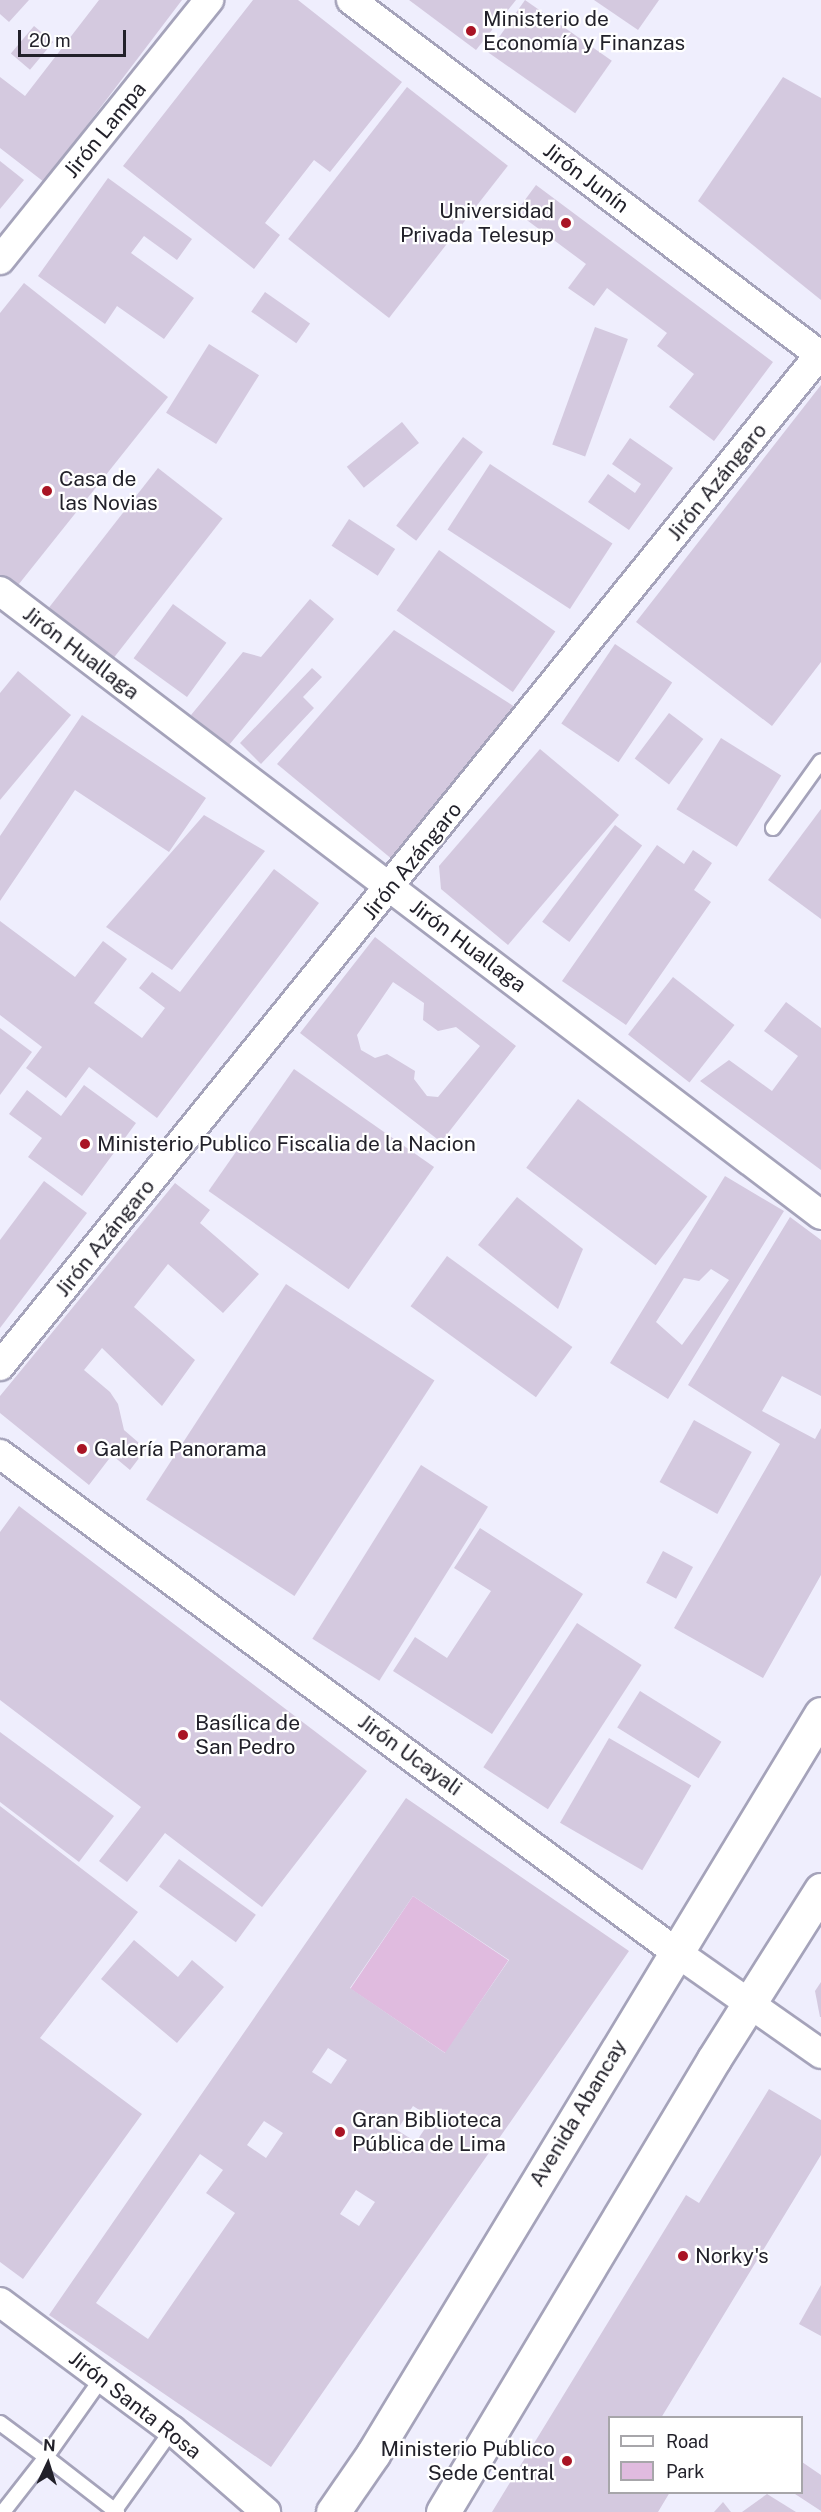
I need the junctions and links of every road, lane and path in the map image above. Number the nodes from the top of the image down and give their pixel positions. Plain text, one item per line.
1 (209, 0) edge
2 (351, 0) edge
3 (0, 260) edge
4 (820, 354) edge
5 (0, 591) edge
6 (821, 761) edge
7 (773, 828) dead end
8 (391, 888) junction
9 (821, 1215) edge
10 (0, 1366) edge
11 (0, 1455) edge
12 (821, 1713) edge
13 (821, 1890) edge
14 (676, 1952) junction
15 (750, 2002) junction
16 (821, 2054) edge
17 (0, 2302) edge
18 (102, 2378) junction
19 (0, 2423) edge
20 (172, 2430) junction
21 (46, 2457) junction
22 (116, 2511) edge
23 (3, 2512) edge
24 (266, 2512) edge
25 (333, 2512) edge
26 (443, 2512) edge

1 - 3 street, Jirón Lampa
2 - 4 street, Jirón Junín
4 - 8 street, Jirón Azángaro
5 - 8 street, Jirón Huallaga
6 - 7 lane
8 - 9 street, Jirón Huallaga
8 - 10 street, Jirón Azángaro
11 - 14 street, Jirón Ucayali
12 - 14 main road, Avenida Abancay
13 - 15 main road
14 - 15 street, Jirón Ucayali
14 - 25 main road, Avenida Abancay
15 - 16 street, Jirón Ucayali
15 - 26 main road
17 - 18 street, Jirón Santa Rosa
18 - 20 street, Jirón Santa Rosa
18 - 21 lane
19 - 21 lane
20 - 22 lane
20 - 24 street, Jirón Santa Rosa
21 - 22 lane
21 - 23 lane

